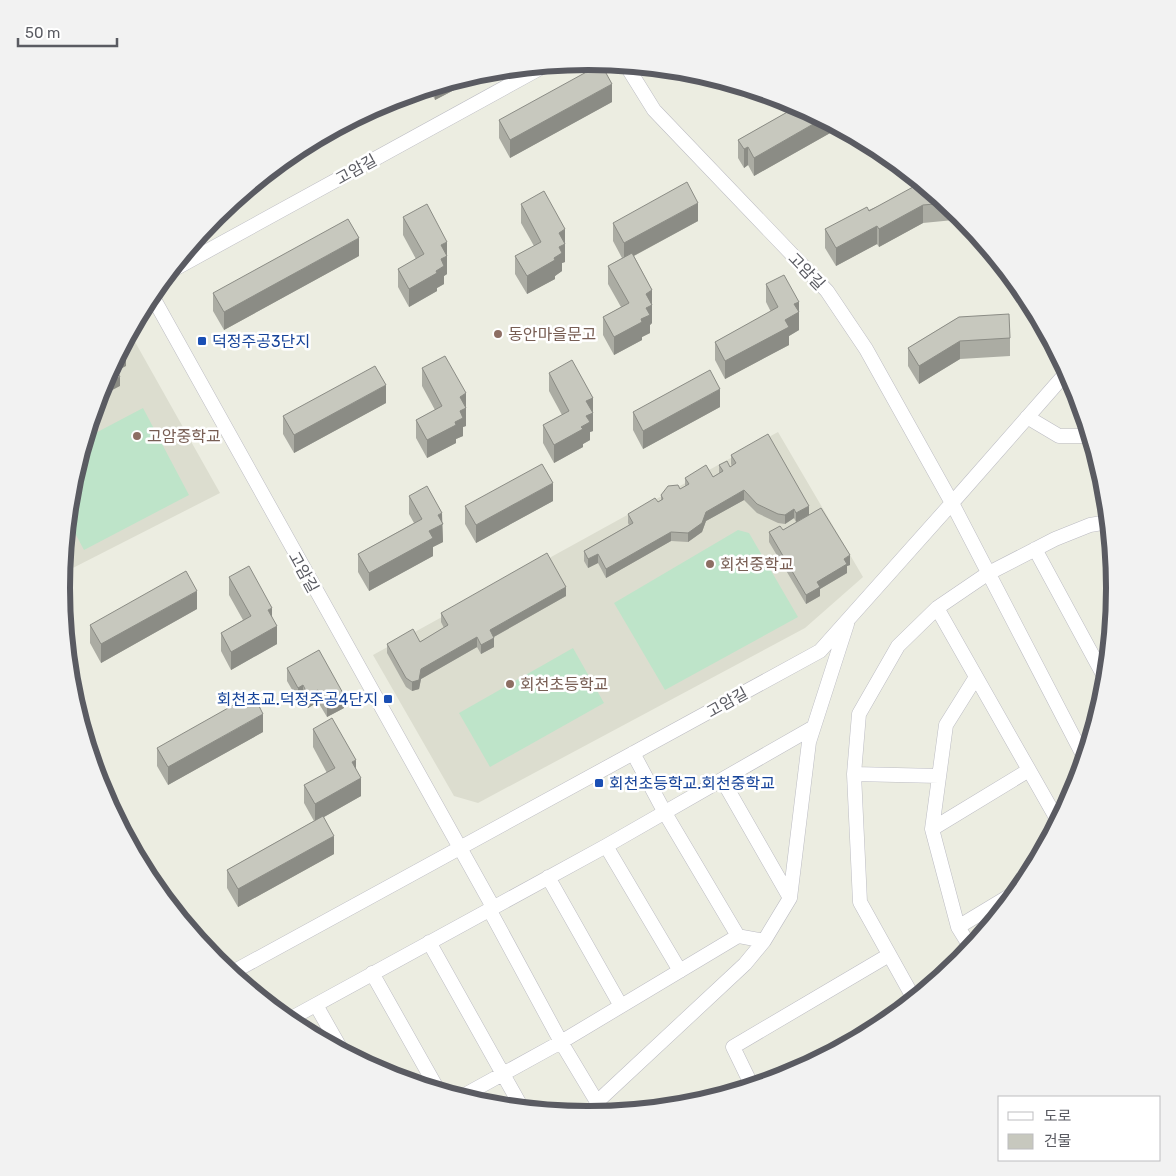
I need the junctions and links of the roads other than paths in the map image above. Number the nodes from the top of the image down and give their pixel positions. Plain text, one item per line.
1 (630, 72) edge
2 (531, 73) edge
3 (185, 263) edge
4 (156, 302) edge
5 (1062, 378) edge
6 (1027, 417) junction
7 (1083, 436) edge
8 (952, 503) junction
9 (1102, 523) edge
10 (1035, 549) junction
11 (987, 574) junction
12 (937, 608) junction
13 (849, 616) junction
14 (1101, 661) edge
15 (976, 676) junction
16 (812, 728) junction
17 (1080, 750) edge
18 (632, 753) junction
19 (1029, 770) junction
20 (854, 774) junction
21 (939, 776) junction
22 (723, 781) junction
23 (665, 813) junction
24 (1054, 814) edge
25 (932, 829) junction
26 (606, 846) junction
27 (460, 848) junction
28 (548, 877) junction
29 (790, 898) junction
30 (1000, 902) edge
31 (491, 908) junction
32 (958, 927) junction
33 (738, 936) junction
34 (764, 941) junction
35 (967, 941) edge
36 (429, 942) junction
37 (889, 955) junction
38 (238, 969) edge
39 (680, 971) junction
40 (372, 973) junction
41 (911, 993) edge
42 (316, 1005) junction
43 (622, 1006) junction
44 (296, 1016) edge
45 (336, 1041) edge
46 (561, 1042) junction
47 (502, 1074) junction
48 (749, 1081) edge
49 (434, 1082) edge
50 (470, 1092) edge
51 (518, 1102) edge
52 (599, 1106) edge
53 (602, 1106) edge

1 - 8 street, 고암길
2 - 3 street, 고암길
4 - 27 street, 고암길
5 - 6 street, 고암길
6 - 7 street
6 - 8 street, 고암길
8 - 11 street
8 - 13 street, 고암길
9 - 10 street
10 - 11 street
10 - 14 street
11 - 12 street
11 - 17 street
12 - 15 street
12 - 20 street
13 - 16 street
13 - 18 street, 고암길
15 - 19 street
15 - 21 street
16 - 22 street
16 - 29 street
18 - 23 street
18 - 27 street, 고암길
19 - 24 street
19 - 25 street
20 - 21 street
20 - 37 street
21 - 25 street
22 - 23 street
22 - 29 street
23 - 26 street
23 - 33 street
25 - 32 street
26 - 28 street
26 - 39 street
27 - 31 street
27 - 38 street, 고암길
28 - 31 street
28 - 43 street
29 - 34 street
30 - 32 street
31 - 36 street
31 - 46 street
32 - 35 street
33 - 34 street
33 - 39 street
34 - 53 street
36 - 40 street
36 - 47 street
37 - 41 street
37 - 48 street
39 - 43 street
40 - 42 street
40 - 49 street
42 - 44 street
42 - 45 street
43 - 46 street
46 - 47 street
46 - 52 street
47 - 50 street
47 - 51 street

